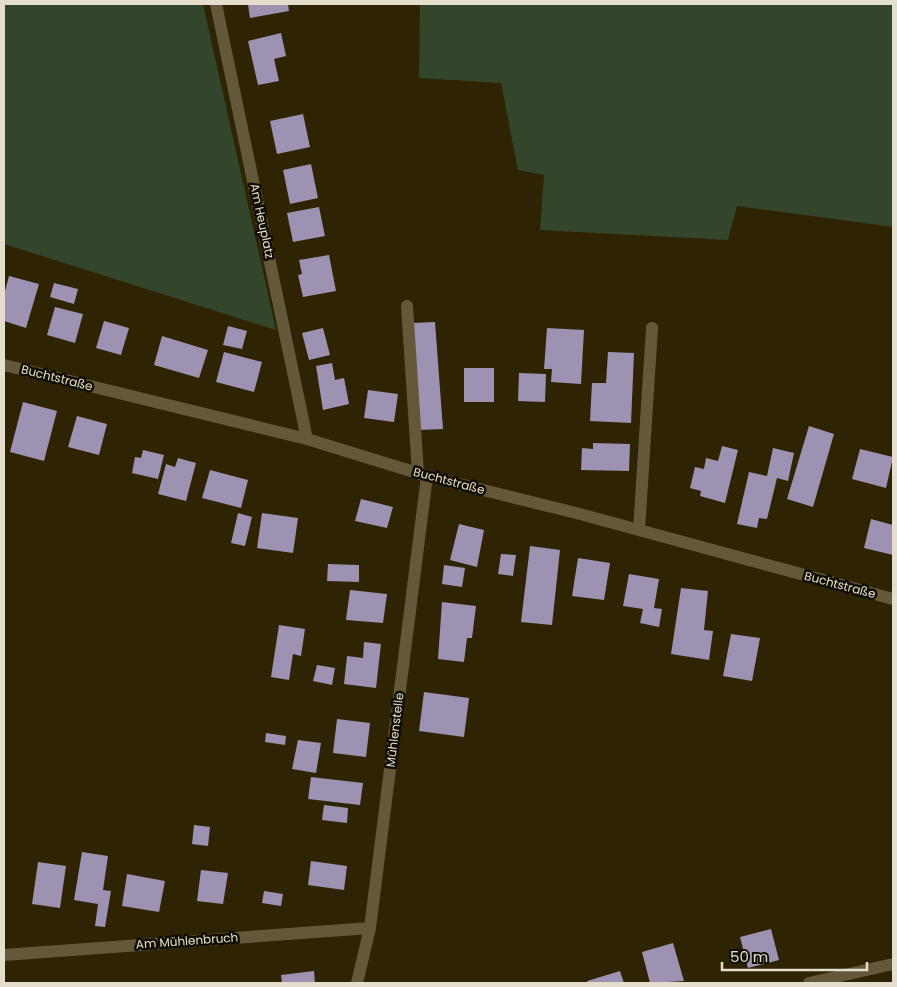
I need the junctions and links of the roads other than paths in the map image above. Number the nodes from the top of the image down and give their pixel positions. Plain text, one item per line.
1 (216, 4) edge
2 (407, 306) dead end
3 (652, 328) dead end
4 (4, 365) edge
5 (307, 439) junction
6 (422, 474) junction
7 (638, 530) junction
8 (893, 599) edge
9 (370, 928) junction
10 (4, 955) edge
11 (893, 964) edge
12 (357, 983) edge
13 (809, 983) edge

1 - 5 street, Am Heuplatz
2 - 6 street, Mühlenstelle
3 - 7 street
4 - 5 street, Buchtstraße
5 - 6 street, Buchtstraße
6 - 7 street, Buchtstraße
6 - 9 street, Mühlenstelle
7 - 8 street, Buchtstraße
9 - 10 street, Am Mühlenbruch
9 - 12 street, Mühlenstelle
11 - 13 street

